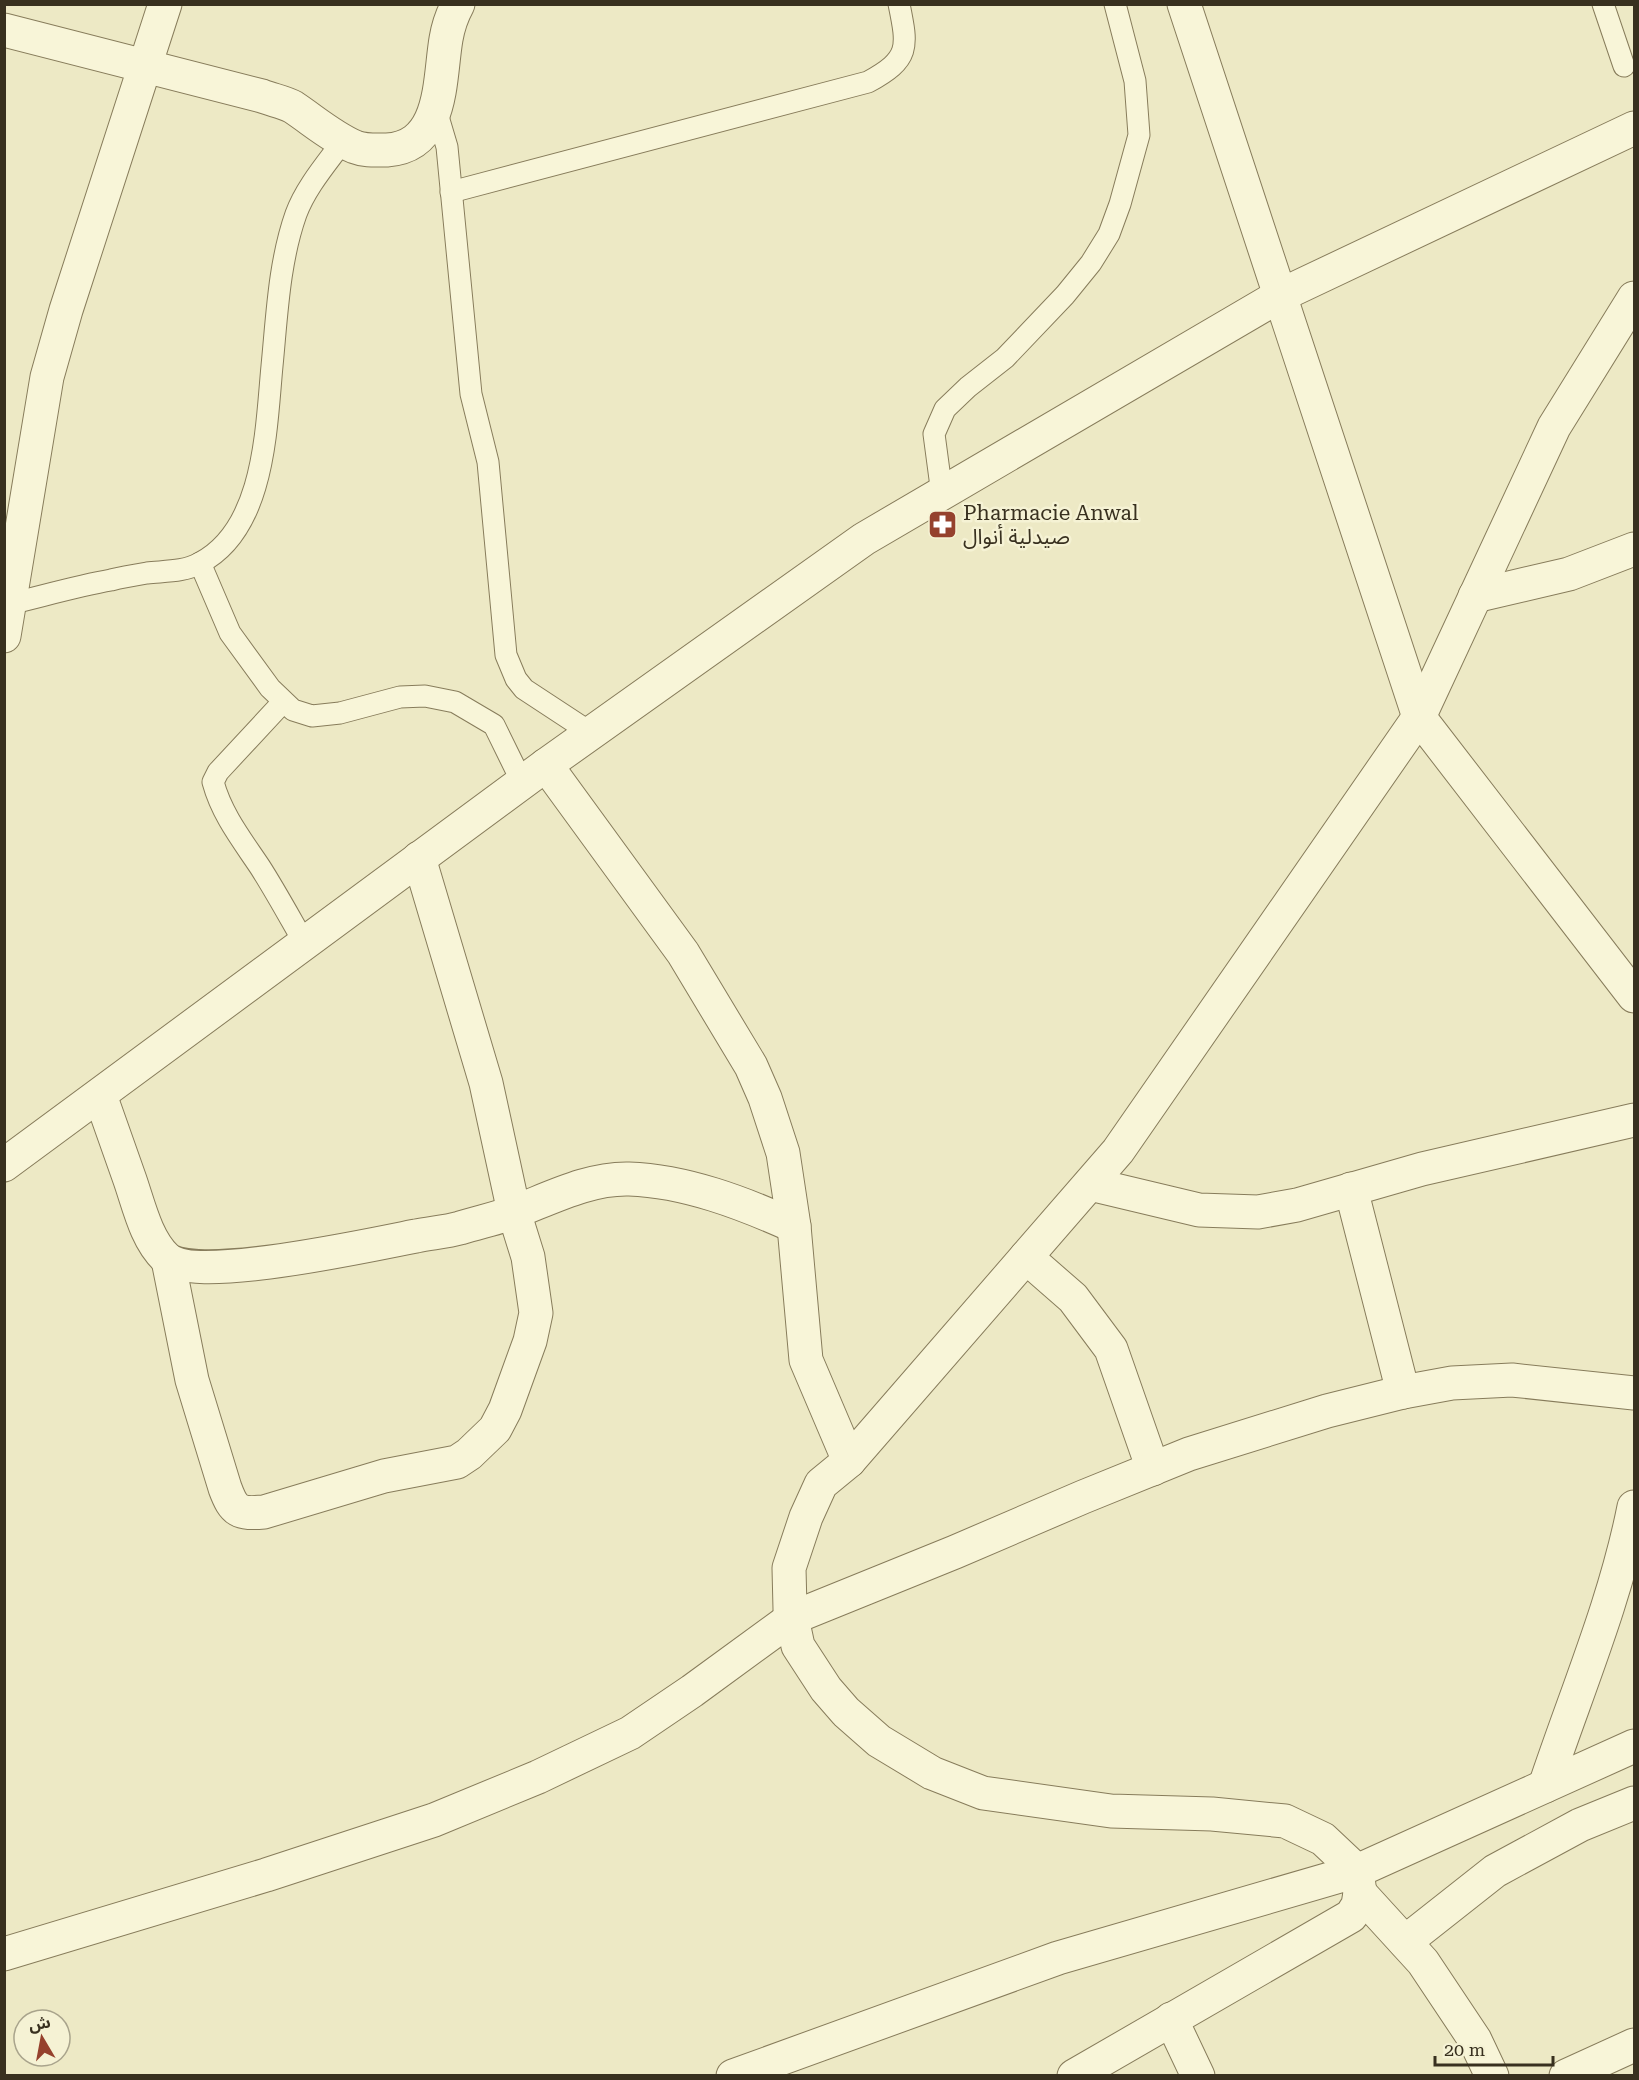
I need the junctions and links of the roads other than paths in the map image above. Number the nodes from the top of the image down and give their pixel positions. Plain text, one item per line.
1 (165, 4) edge
2 (458, 4) edge
3 (899, 4) edge
4 (1115, 4) edge
5 (1184, 4) edge
6 (1603, 4) edge
7 (4, 30) edge
8 (1624, 66) dead end
9 (145, 67) junction
10 (436, 110) junction
11 (1635, 129) edge
12 (343, 141) junction
13 (451, 192) junction
14 (1279, 296) junction
15 (1635, 298) edge
16 (942, 494) junction
17 (1635, 549) edge
18 (200, 563) junction
19 (1475, 596) junction
20 (9, 604) junction
21 (4, 636) edge
22 (283, 702) junction
23 (1419, 717) junction
24 (591, 733) junction
25 (534, 774) junction
26 (419, 858) junction
27 (305, 944) junction
28 (1635, 996) edge
29 (100, 1095) junction
30 (1635, 1120) edge
31 (5, 1164) edge
32 (1090, 1184) junction
33 (1351, 1189) junction
34 (514, 1212) junction
35 (794, 1226) junction
36 (1026, 1257) junction
37 (168, 1260) junction
38 (1403, 1392) junction
39 (1635, 1394) edge
40 (849, 1461) junction
41 (1153, 1469) junction
42 (1635, 1507) edge
43 (792, 1618) junction
44 (1635, 1746) edge
45 (1545, 1786) junction
46 (1635, 1803) edge
47 (1359, 1882) junction
48 (1405, 1942) junction
49 (4, 1954) edge
50 (1171, 2019) junction
51 (1635, 2045) edge
52 (733, 2076) edge
53 (1074, 2076) edge
54 (1198, 2076) edge
55 (1492, 2076) edge
56 (1566, 2076) edge

1 - 9 street
2 - 10 street
3 - 13 lane
4 - 16 lane
5 - 14 street
6 - 8 lane
7 - 9 street
9 - 12 street
9 - 20 street
10 - 12 street
10 - 13 lane
11 - 14 street
12 - 18 lane
13 - 24 lane
14 - 16 street
14 - 23 street
15 - 19 street
16 - 24 street
17 - 19 street
18 - 20 lane
18 - 22 lane
19 - 23 street
20 - 21 street
22 - 25 lane
22 - 27 lane
23 - 28 street
23 - 32 street
24 - 25 street
25 - 26 street
25 - 35 street
26 - 27 street
26 - 34 street
27 - 29 street
29 - 31 street
29 - 37 street
30 - 33 street
32 - 33 street
32 - 36 street
33 - 38 street
34 - 35 street
34 - 37 street
34 - 37 street
35 - 40 street
36 - 40 street
36 - 41 street
38 - 39 street
38 - 41 street
40 - 43 street
41 - 43 street
42 - 45 street
43 - 47 street
43 - 49 street
44 - 45 street
45 - 47 street
46 - 48 street
47 - 48 street
47 - 50 street
47 - 52 street
48 - 55 street
50 - 53 street
50 - 54 street
51 - 56 street

